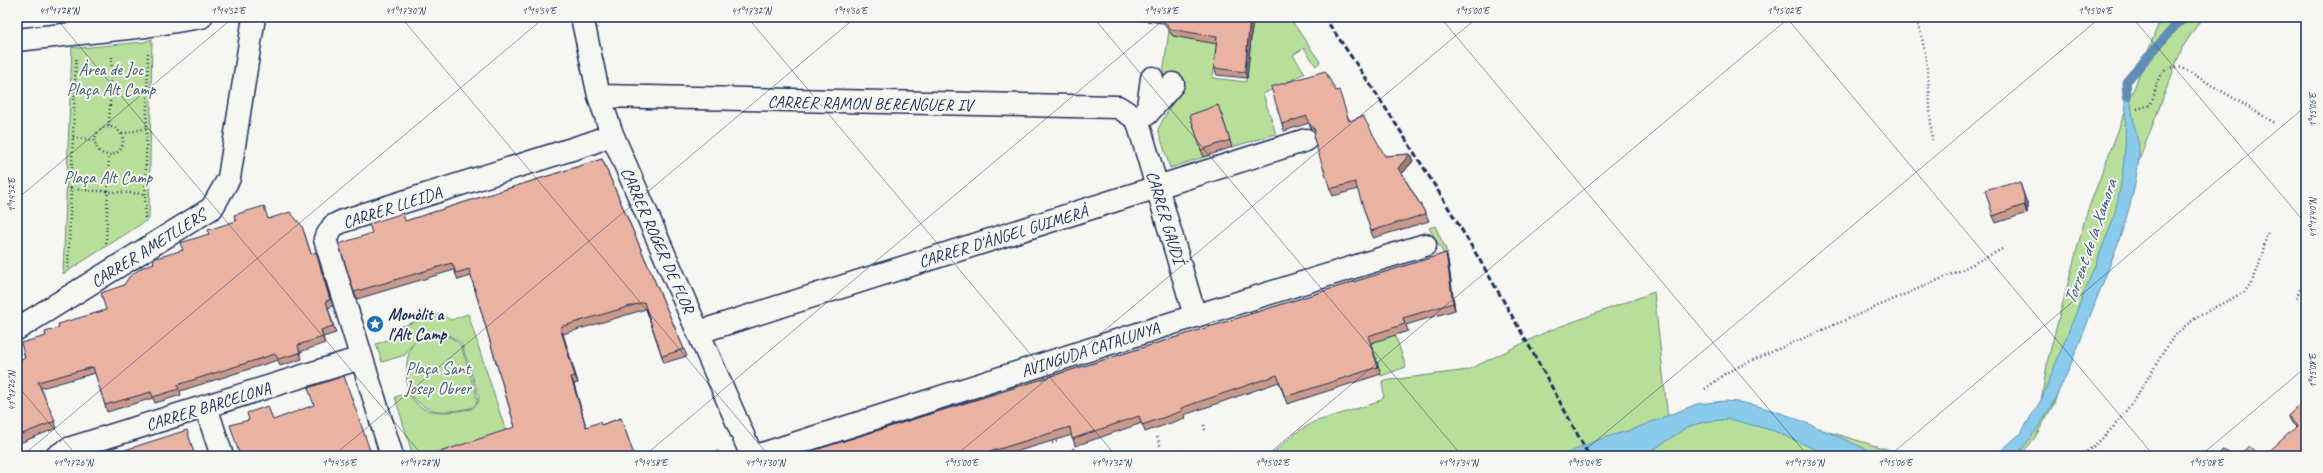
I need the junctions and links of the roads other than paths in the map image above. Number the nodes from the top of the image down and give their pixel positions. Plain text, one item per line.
1 (200, 17) edge
2 (254, 17) edge
3 (582, 17) edge
4 (17, 40) edge
5 (1163, 81) dead end
6 (599, 96) junction
7 (1142, 117) junction
8 (612, 134) junction
9 (1306, 140) dead end
10 (1157, 189) junction
11 (1425, 245) dead end
12 (1195, 316) junction
13 (17, 329) edge
14 (698, 332) junction
15 (361, 358) junction
16 (206, 407) junction
17 (57, 456) edge
18 (222, 456) edge
19 (392, 456) edge
20 (752, 456) edge
21 (756, 456) edge

1 - 4 street
2 - 13 street, CARRER AMETLLERS
3 - 6 street, CARRER ROGER DE FLOR
5 - 7 street
6 - 7 street, CARRER RAMON BERENGUER IV
6 - 8 street, CARRER ROGER DE FLOR
7 - 10 street, CARRER GAUDÍ
8 - 14 street, CARRER ROGER DE FLOR
8 - 15 street, CARRER LLEIDA
9 - 10 street, CARRER D'ÀNGEL GUIMERÀ
10 - 12 street, CARRER GAUDÍ
10 - 14 street, CARRER D'ÀNGEL GUIMERÀ
11 - 12 street, AVINGUDA CATALUNYA
12 - 21 street, AVINGUDA CATALUNYA
14 - 20 street, CARRER ROGER DE FLOR
15 - 16 street, CARRER BARCELONA
15 - 19 street, CARRER LLEIDA
16 - 17 street, CARRER BARCELONA
16 - 18 street

